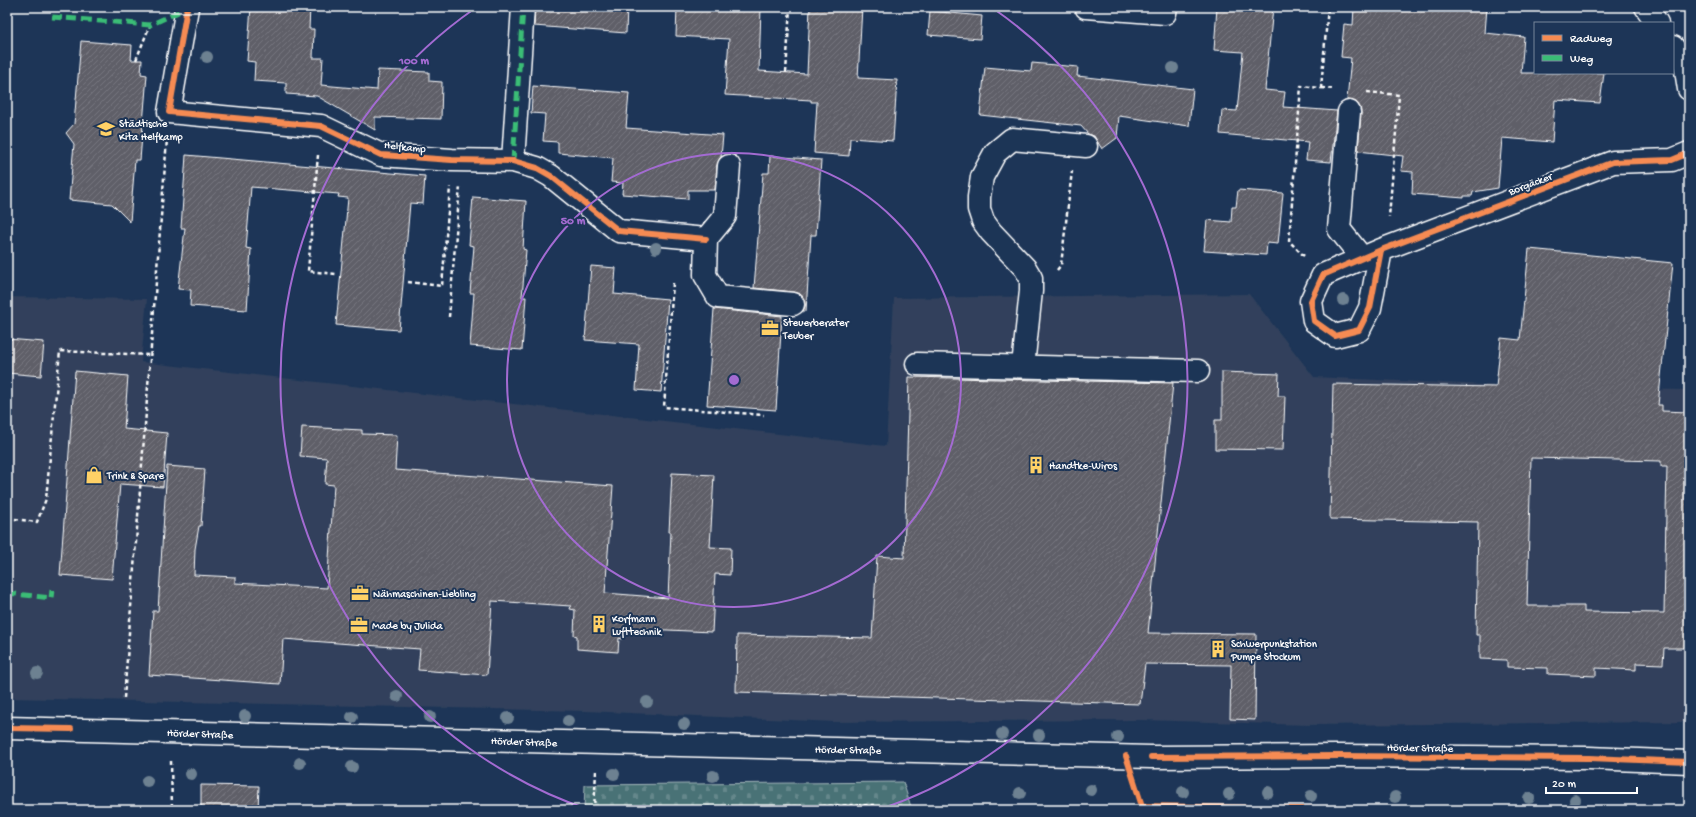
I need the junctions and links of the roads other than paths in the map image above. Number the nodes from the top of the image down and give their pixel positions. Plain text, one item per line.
1 (185, 7) edge
2 (523, 7) edge
3 (1086, 7) edge
4 (1166, 7) edge
5 (1646, 7) edge
6 (1655, 22) edge
7 (1674, 48) edge
8 (1689, 89) edge
9 (1349, 112) dead end
10 (1081, 146) road end
11 (1689, 153) edge
12 (513, 161) junction
13 (728, 166) dead end
14 (706, 239) junction
15 (1372, 255) junction
16 (793, 304) dead end
17 (917, 364) dead end
18 (1023, 366) junction
19 (1198, 371) dead end
20 (7, 728) edge
21 (1689, 762) edge

1 - 12 main road, Helfkamp
2 - 12 main road
3 - 4 main road
5 - 6 main road
7 - 8 main road
9 - 15 main road
10 - 18 main road
11 - 15 main road, Borgäcker
12 - 14 main road, Helfkamp
13 - 14 main road
14 - 16 main road
15 - 15 main road, Borgäcker
17 - 18 main road
18 - 19 main road
20 - 21 main road, Hörder Straße

